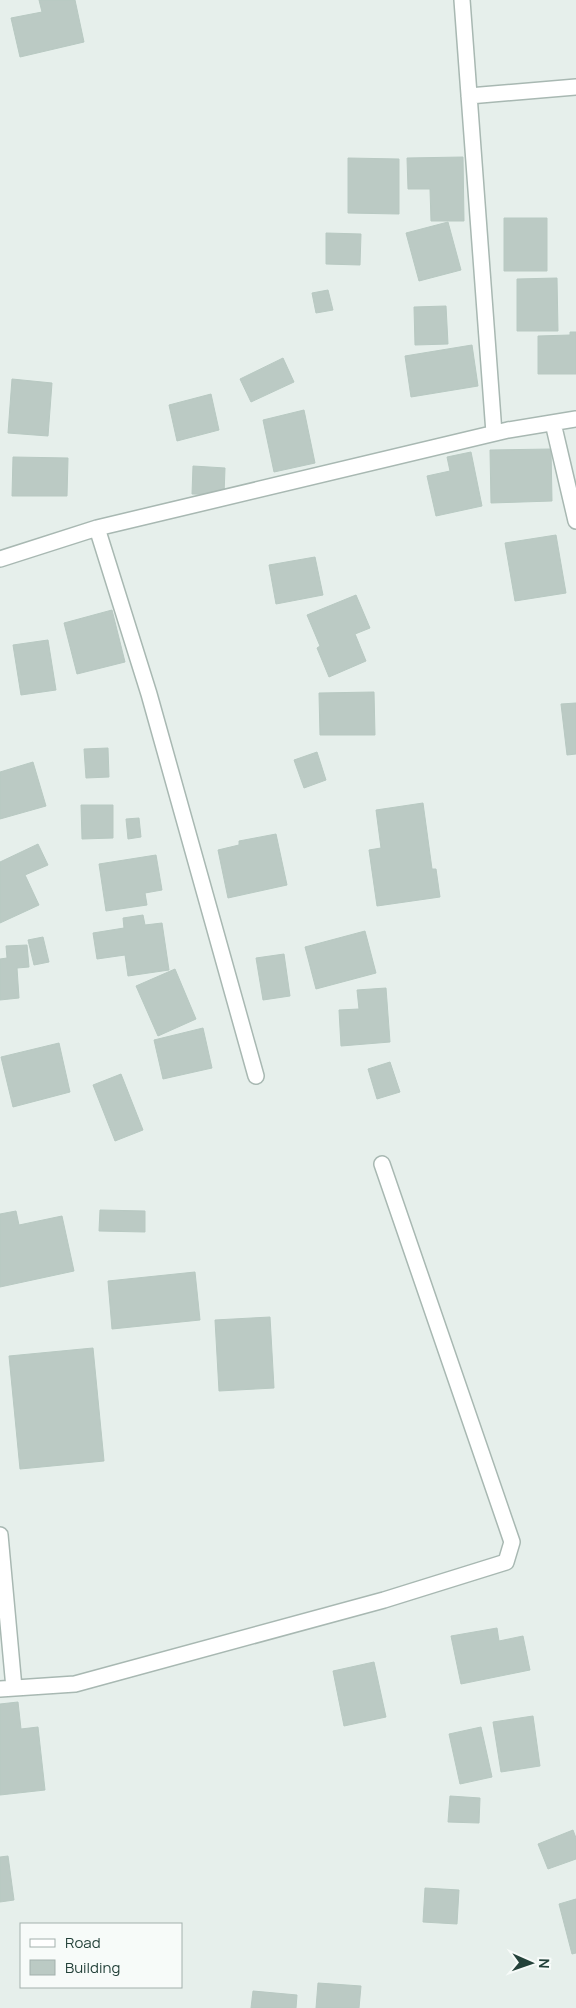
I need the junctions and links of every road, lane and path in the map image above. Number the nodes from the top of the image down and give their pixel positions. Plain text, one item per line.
1 (462, 0) edge
2 (576, 87) edge
3 (469, 96) junction
4 (576, 419) edge
5 (553, 423) junction
6 (494, 433) junction
7 (576, 521) edge
8 (97, 528) junction
9 (0, 559) edge
10 (256, 1076) dead end
11 (382, 1164) dead end
12 (0, 1535) edge
13 (7, 1689) edge

1 - 3 street
2 - 3 street
3 - 6 street
4 - 5 street
5 - 6 street
5 - 7 street
6 - 8 street
8 - 9 street
8 - 10 street
11 - 13 street
12 - 13 street

